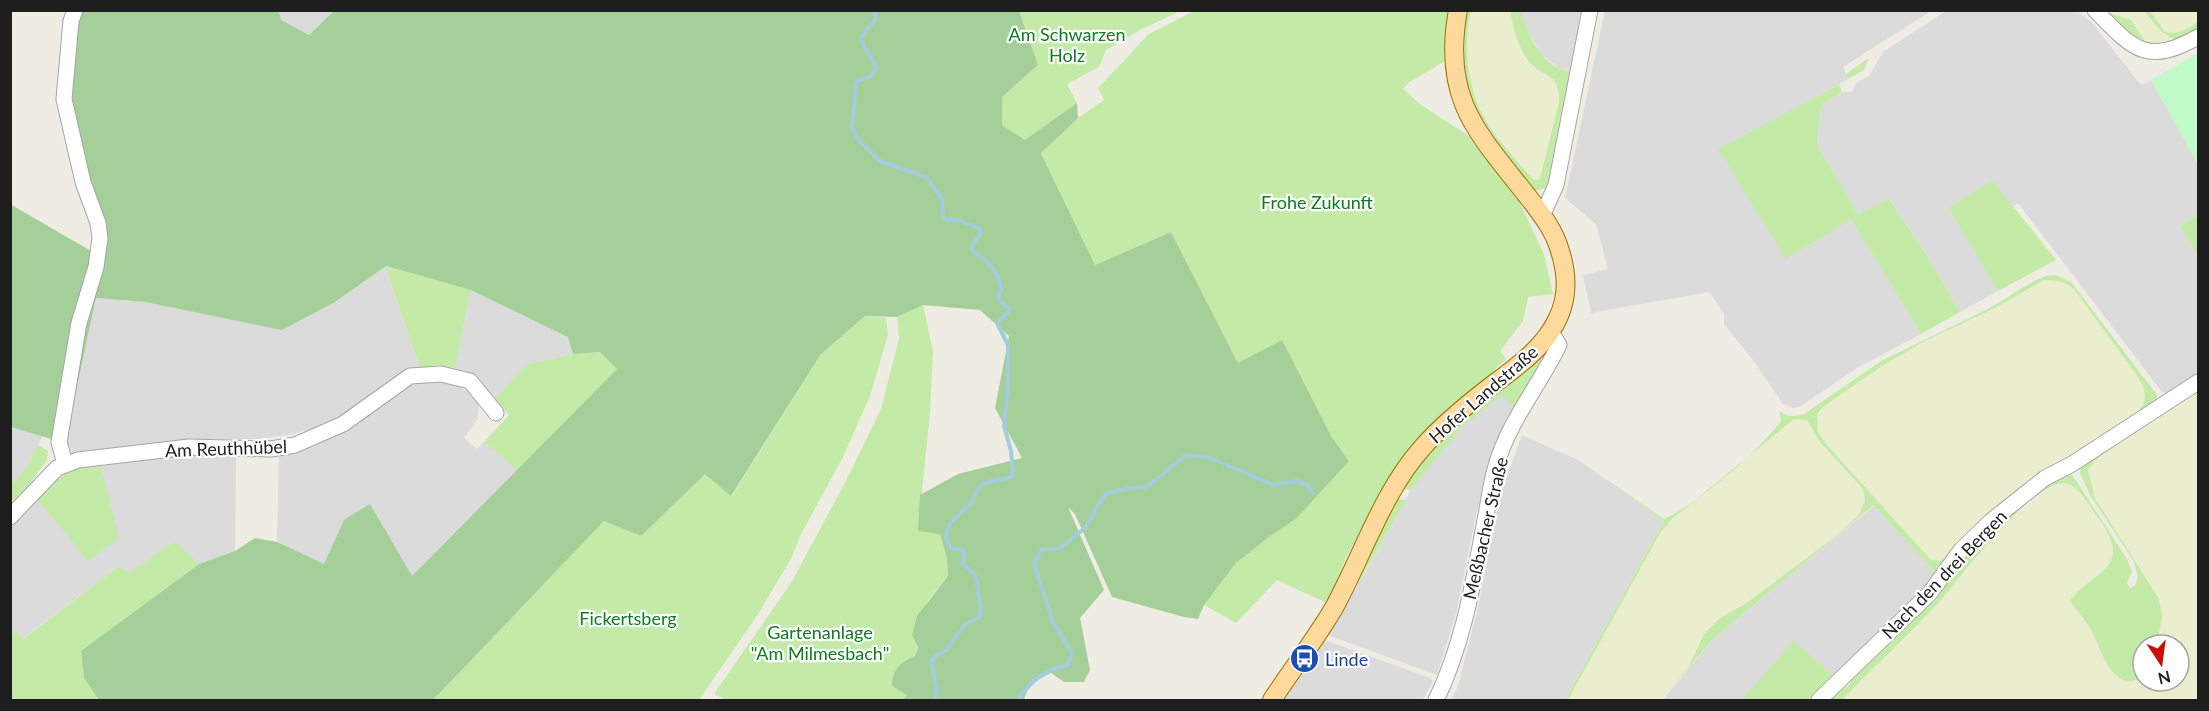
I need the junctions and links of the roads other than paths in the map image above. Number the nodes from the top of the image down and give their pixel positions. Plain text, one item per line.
1 (75, 10) edge
2 (1458, 10) edge
3 (1590, 10) edge
4 (2095, 10) edge
5 (2199, 37) edge
6 (1542, 216) junction
7 (1551, 332) junction
8 (2199, 382) edge
9 (496, 413) dead end
10 (65, 464) junction
11 (10, 517) edge
12 (1272, 700) edge
13 (1436, 700) edge
14 (1819, 700) edge

1 - 10 street
2 - 6 main road, Hofer Landstraße
3 - 6 street
4 - 5 street
6 - 7 main road, Hofer Landstraße
7 - 12 main road, Hofer Landstraße
7 - 13 street, Meßbacher Straße
8 - 14 street, Nach den drei Bergen
9 - 10 street, Am Reuthhübel
10 - 11 street, Am Reuthhübel

